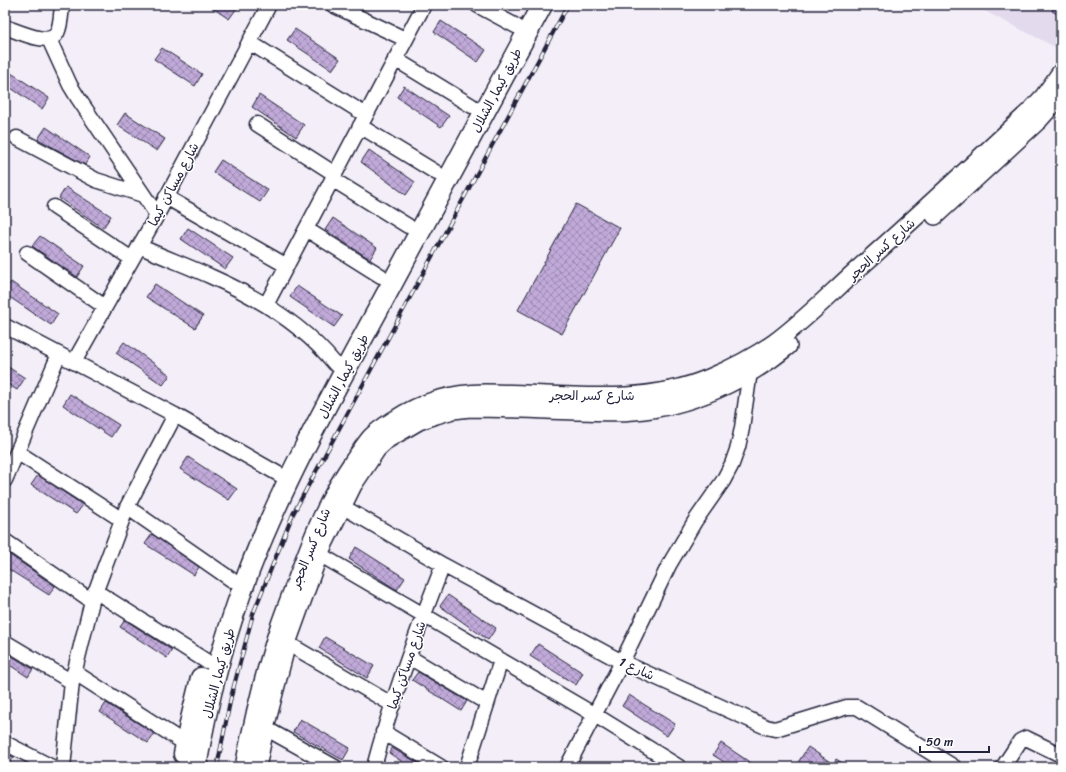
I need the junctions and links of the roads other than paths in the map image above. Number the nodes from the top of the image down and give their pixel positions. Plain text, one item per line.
1 (62, 5) edge
2 (269, 5) edge
3 (333, 5) edge
4 (424, 5) edge
5 (478, 5) edge
6 (528, 5) edge
7 (542, 5) edge
8 (5, 27) edge
9 (516, 35) junction
10 (49, 39) junction
11 (405, 39) junction
12 (249, 42) junction
13 (395, 59) junction
14 (1061, 72) edge
15 (1061, 95) edge
16 (472, 106) junction
17 (363, 120) junction
18 (257, 124) dead end
19 (17, 138) dead end
20 (983, 163) junction
21 (437, 173) junction
22 (334, 177) junction
23 (143, 196) junction
24 (166, 197) junction
25 (54, 207) dead end
26 (157, 215) junction
27 (408, 226) junction
28 (306, 229) junction
29 (140, 246) junction
30 (27, 252) dead end
31 (132, 259) junction
32 (287, 266) junction
33 (381, 276) junction
34 (266, 306) junction
35 (105, 307) junction
36 (5, 326) edge
37 (59, 354) junction
38 (74, 362) junction
39 (335, 364) junction
40 (751, 365) junction
41 (175, 415) junction
42 (17, 452) junction
43 (6, 473) edge
44 (283, 477) junction
45 (336, 503) junction
46 (125, 514) junction
47 (5, 541) edge
48 (319, 554) junction
49 (443, 565) junction
50 (232, 580) junction
51 (93, 596) junction
52 (423, 615) junction
53 (5, 642) edge
54 (286, 644) junction
55 (409, 657) junction
56 (500, 660) junction
57 (206, 661) junction
58 (622, 662) junction
59 (73, 677) junction
60 (487, 703) junction
61 (393, 705) junction
62 (595, 715) junction
63 (265, 728) junction
64 (383, 732) junction
65 (5, 743) edge
66 (186, 744) junction
67 (1061, 755) edge
68 (52, 767) edge
69 (63, 767) edge
70 (182, 767) edge
71 (196, 767) edge
72 (244, 767) edge
73 (257, 767) edge
74 (335, 767) edge
75 (374, 767) edge
76 (441, 767) edge
77 (467, 767) edge
78 (567, 767) edge
79 (679, 767) edge
80 (954, 767) edge
81 (1003, 767) edge

1 - 10 street
2 - 12 street, شارع مساكن كيما
3 - 11 street
4 - 11 street
5 - 9 street
6 - 9 highway, طريق كيما, الشلال
7 - 9 highway, طريق كيما, الشلال
8 - 10 street
9 - 16 highway, طريق كيما, الشلال
9 - 44 highway, طريق كيما, الشلال
10 - 23 street
11 - 13 street
12 - 17 street
12 - 24 street, شارع مساكن كيما
13 - 16 street
13 - 17 street
14 - 20 main road, شارع كسر الحجر
15 - 20 main road, شارع كسر الحجر
16 - 21 highway, طريق كيما, الشلال
17 - 21 street
17 - 22 street
18 - 22 street
19 - 23 street
20 - 40 main road, شارع كسر الحجر
21 - 27 highway, طريق كيما, الشلال
22 - 27 street
22 - 28 street
23 - 26 street
24 - 26 street, شارع مساكن كيما
24 - 32 street
25 - 31 street
26 - 29 street, شارع مساكن كيما
27 - 33 highway, طريق كيما, الشلال
28 - 32 street
28 - 33 street
29 - 31 street, شارع مساكن كيما
29 - 34 street
30 - 35 street
31 - 35 street, شارع مساكن كيما
32 - 34 street
33 - 39 highway, طريق كيما, الشلال
34 - 39 street
35 - 38 street, شارع مساكن كيما
36 - 37 street
37 - 38 street
37 - 42 street
38 - 41 street
39 - 44 highway, طريق كيما, الشلال
40 - 45 main road, شارع كسر الحجر
40 - 58 street
41 - 44 street
41 - 46 street
42 - 43 street
42 - 46 street
44 - 50 highway, طريق كيما, الشلال
44 - 71 highway, طريق كيما, الشلال
45 - 48 main road, شارع كسر الحجر
45 - 49 street, شارع 1
45 - 72 main road, شارع كسر الحجر
46 - 50 street
46 - 51 street
47 - 51 street
48 - 52 street
48 - 54 main road, شارع كسر الحجر
49 - 52 street, شارع مساكن كيما
49 - 58 street, شارع 1
50 - 57 highway, طريق كيما, الشلال
51 - 57 street
51 - 59 street
52 - 55 street, شارع مساكن كيما
52 - 56 street
53 - 59 street
54 - 61 street
54 - 63 main road, شارع كسر الحجر
55 - 60 street
55 - 61 street, شارع مساكن كيما
56 - 60 street
56 - 62 street
57 - 66 highway, طريق كيما, الشلال
58 - 62 street
58 - 80 street, شارع 1
59 - 66 street
59 - 69 street
60 - 77 street
61 - 64 street, شارع مساكن كيما
62 - 78 street
62 - 79 street
63 - 73 main road, شارع كسر الحجر
63 - 74 street
64 - 75 street, شارع مساكن كيما
64 - 76 street
65 - 68 street
66 - 70 highway, طريق كيما, الشلال
67 - 81 street

